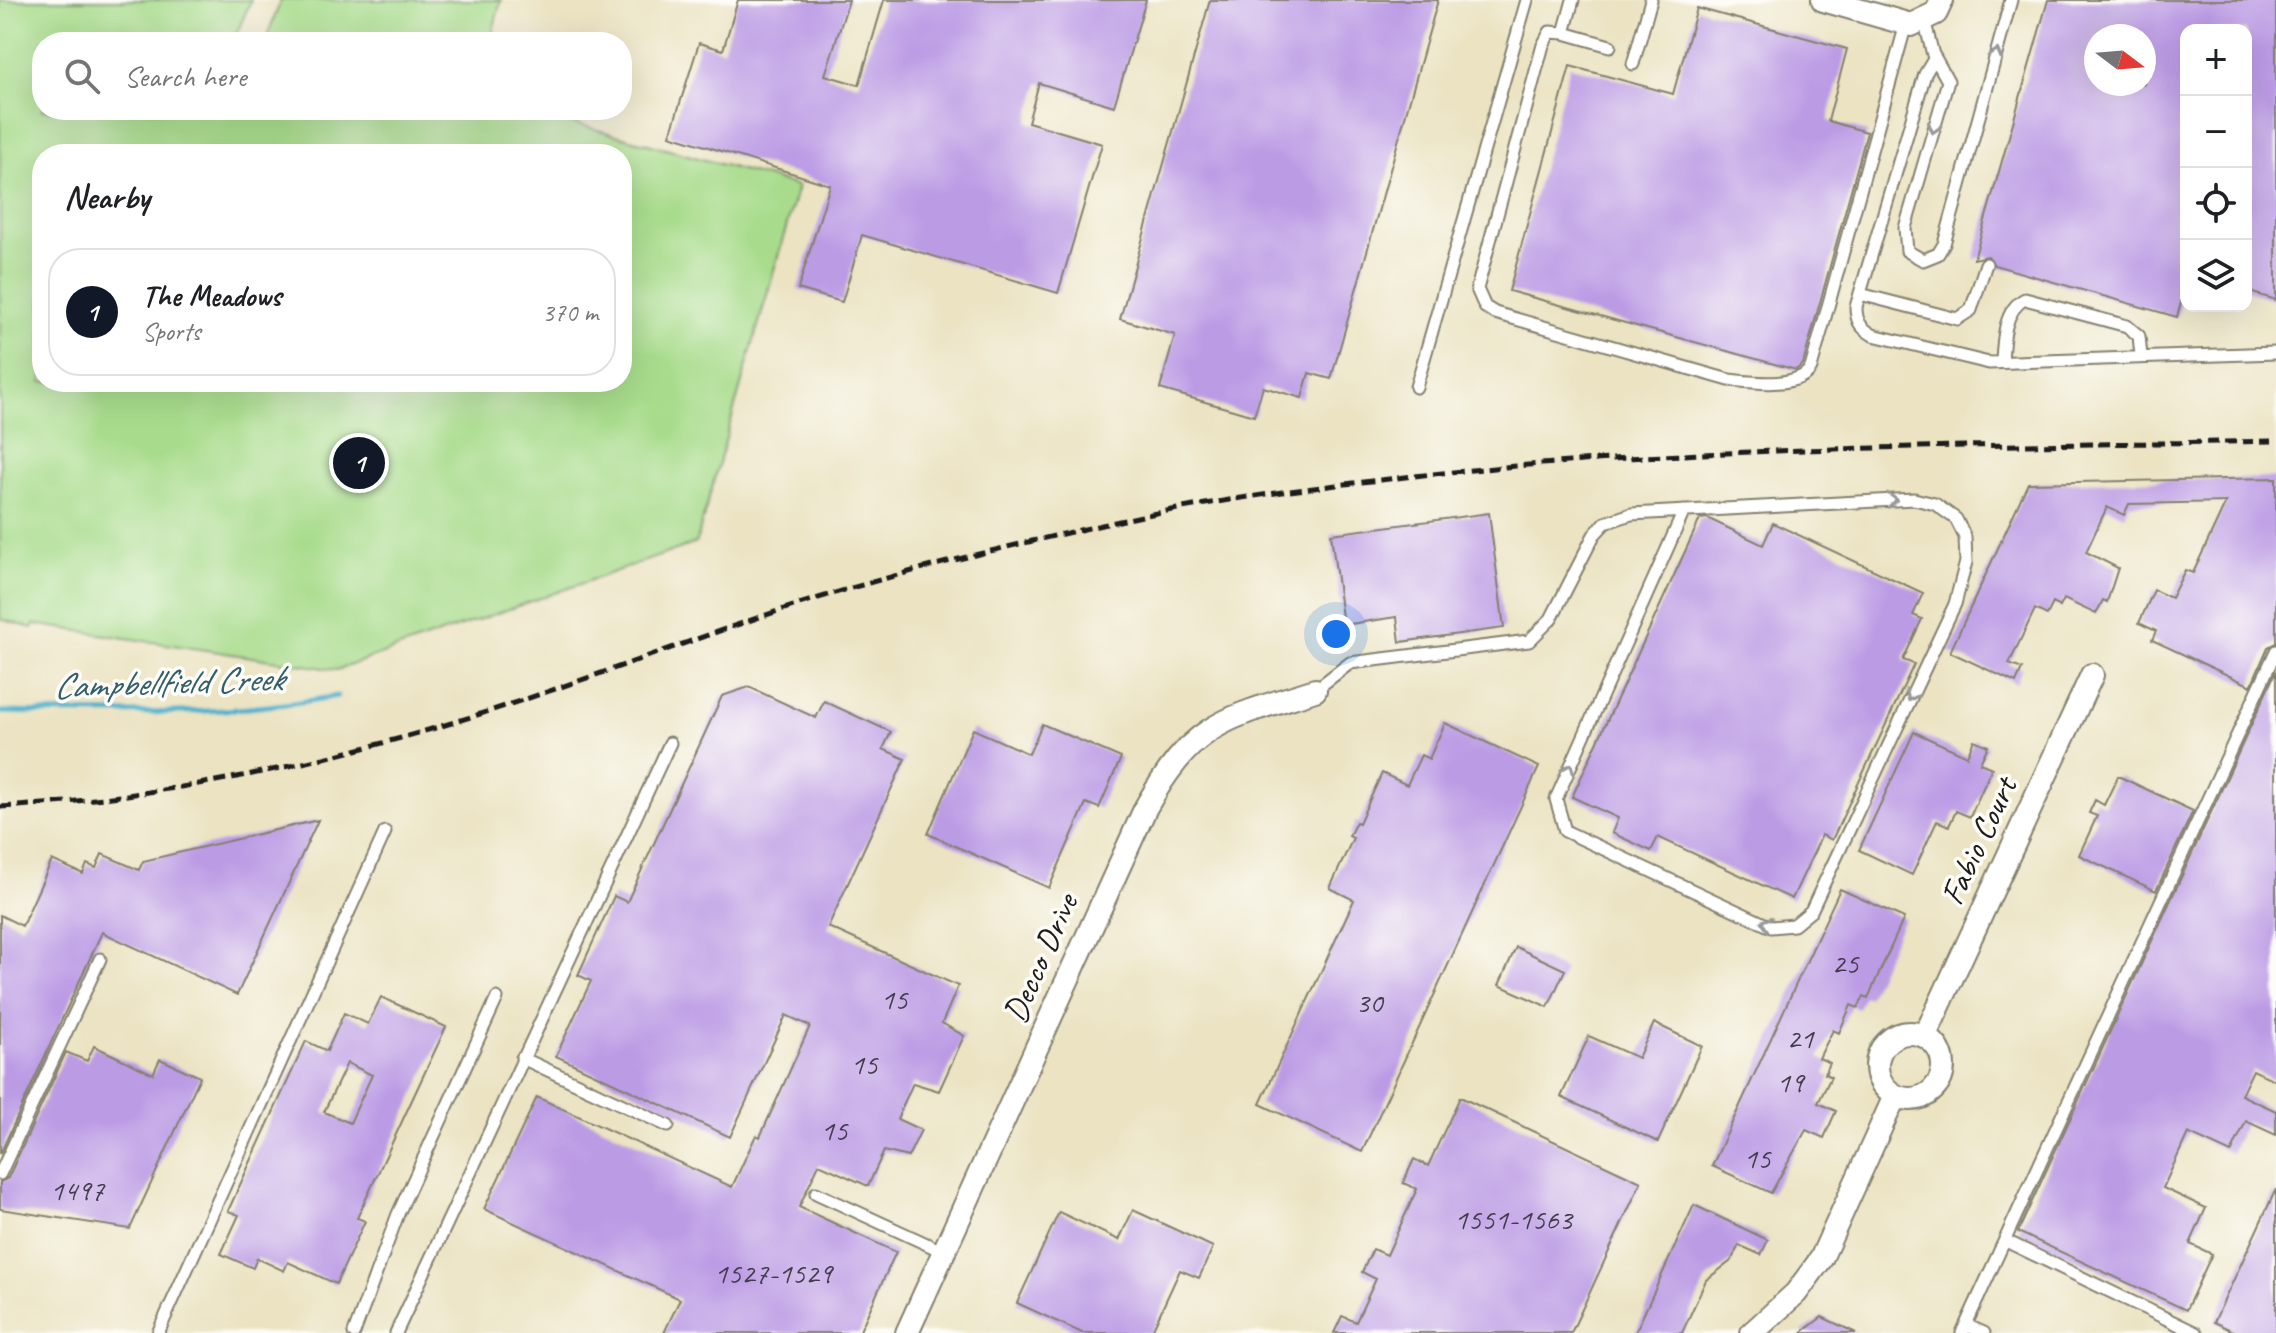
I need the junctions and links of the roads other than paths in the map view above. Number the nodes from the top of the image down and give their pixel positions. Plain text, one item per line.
1 (1527, 0) edge
2 (1573, 0) edge
3 (1651, 0) edge
4 (1823, 0) edge
5 (1942, 0) edge
6 (2011, 0) edge
7 (1915, 21) junction
8 (1564, 33) junction
9 (1610, 46) dead end
10 (1934, 56) junction
11 (1633, 64) dead end
12 (1986, 264) dead end
13 (1860, 294) junction
14 (2276, 353) edge
15 (2141, 356) junction
16 (2002, 362) junction
17 (1416, 387) dead end
18 (1684, 511) junction
19 (2276, 651) edge
20 (2092, 675) dead end
21 (1315, 690) joint
22 (670, 743) dead end
23 (385, 832) dead end
24 (100, 959) dead end
25 (497, 998) dead end
26 (1925, 1036) junction
27 (522, 1058) junction
28 (1895, 1096) junction
29 (668, 1126) dead end
30 (0, 1174) edge
31 (816, 1193) dead end
32 (2006, 1241) junction
33 (944, 1252) junction
34 (1964, 1329) edge
35 (158, 1333) edge
36 (354, 1333) edge
37 (396, 1333) edge
38 (907, 1333) edge
39 (1752, 1333) edge
40 (1984, 1333) edge
41 (2196, 1333) edge

1 - 17 lane
2 - 8 lane
3 - 11 lane
4 - 7 street
5 - 7 street
10 -> 6 lane
7 - 8 lane
7 - 10 lane
8 - 9 lane
10 - 13 lane
12 - 13 lane
13 - 16 lane
14 - 15 lane
15 - 16 lane
15 - 16 lane
18 -> 18 lane
18 - 21 lane
19 - 32 lane
20 - 26 street, Fabio Court
21 - 33 street, Decco Drive
22 - 27 lane
23 - 35 lane
24 - 30 lane
25 - 36 lane
26 - 28 street
26 - 28 street
27 - 29 lane
27 - 37 lane
28 - 39 street
31 - 33 lane
32 - 34 lane
32 - 41 lane
33 - 38 street, Decco Drive
34 - 40 lane

